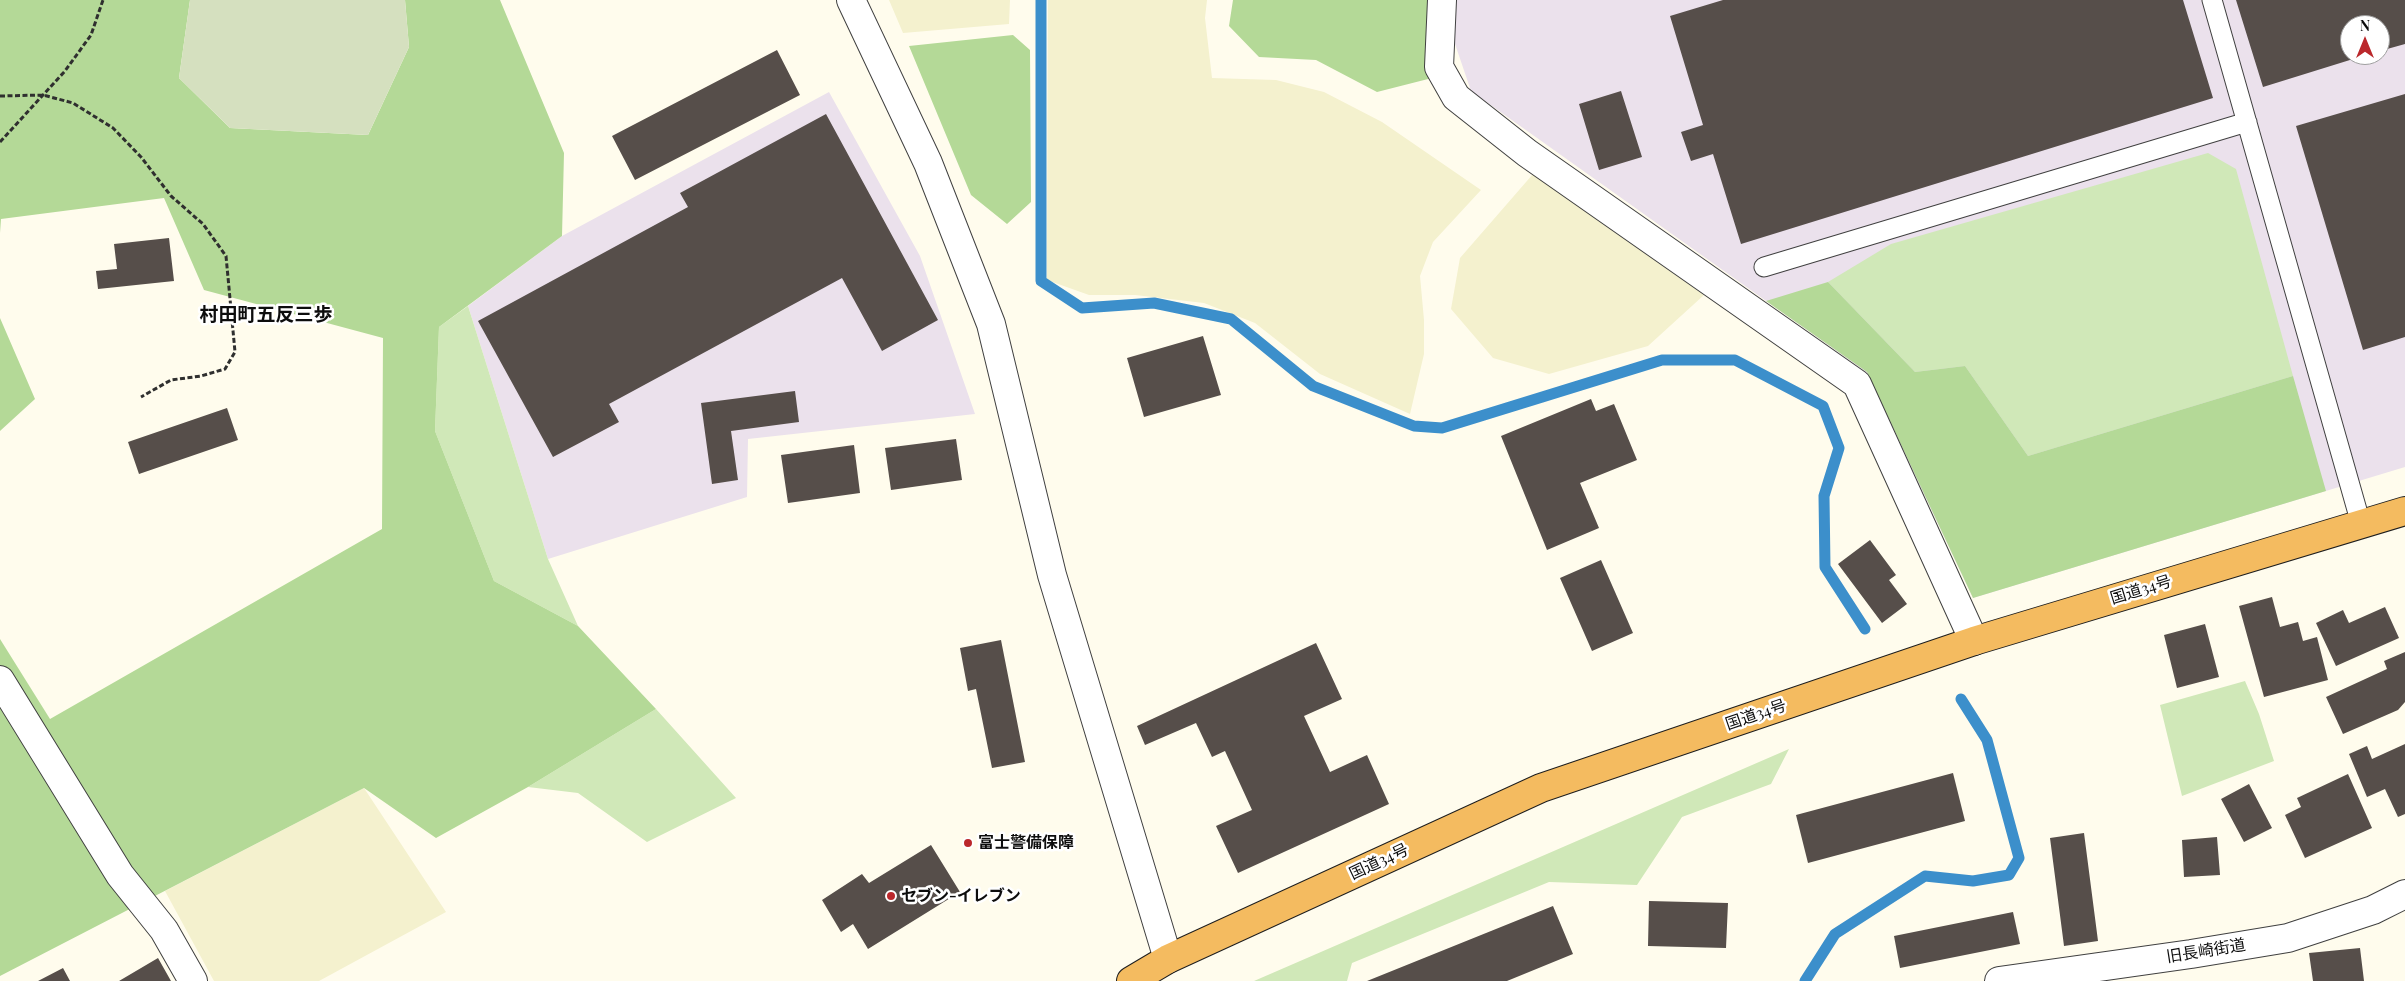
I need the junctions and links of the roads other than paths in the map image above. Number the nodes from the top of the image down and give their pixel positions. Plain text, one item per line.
1 (851, 0) edge
2 (1442, 0) edge
3 (2212, 0) edge
4 (2247, 122) junction
5 (1764, 267) dead end
6 (2405, 511) edge
7 (2362, 524) junction
8 (1974, 641) junction
9 (0, 680) edge
10 (2405, 894) edge
11 (1168, 959) junction
12 (193, 981) edge
13 (1131, 981) edge
14 (1999, 981) edge

1 - 11 street
2 - 8 street
3 - 4 lane
4 - 5 lane
4 - 7 lane
6 - 7 highway, 国道34号
7 - 8 highway, 国道34号
8 - 11 highway, 国道34号
9 - 12 street
10 - 14 street, 旧長崎街道
11 - 13 highway, 国道34号

